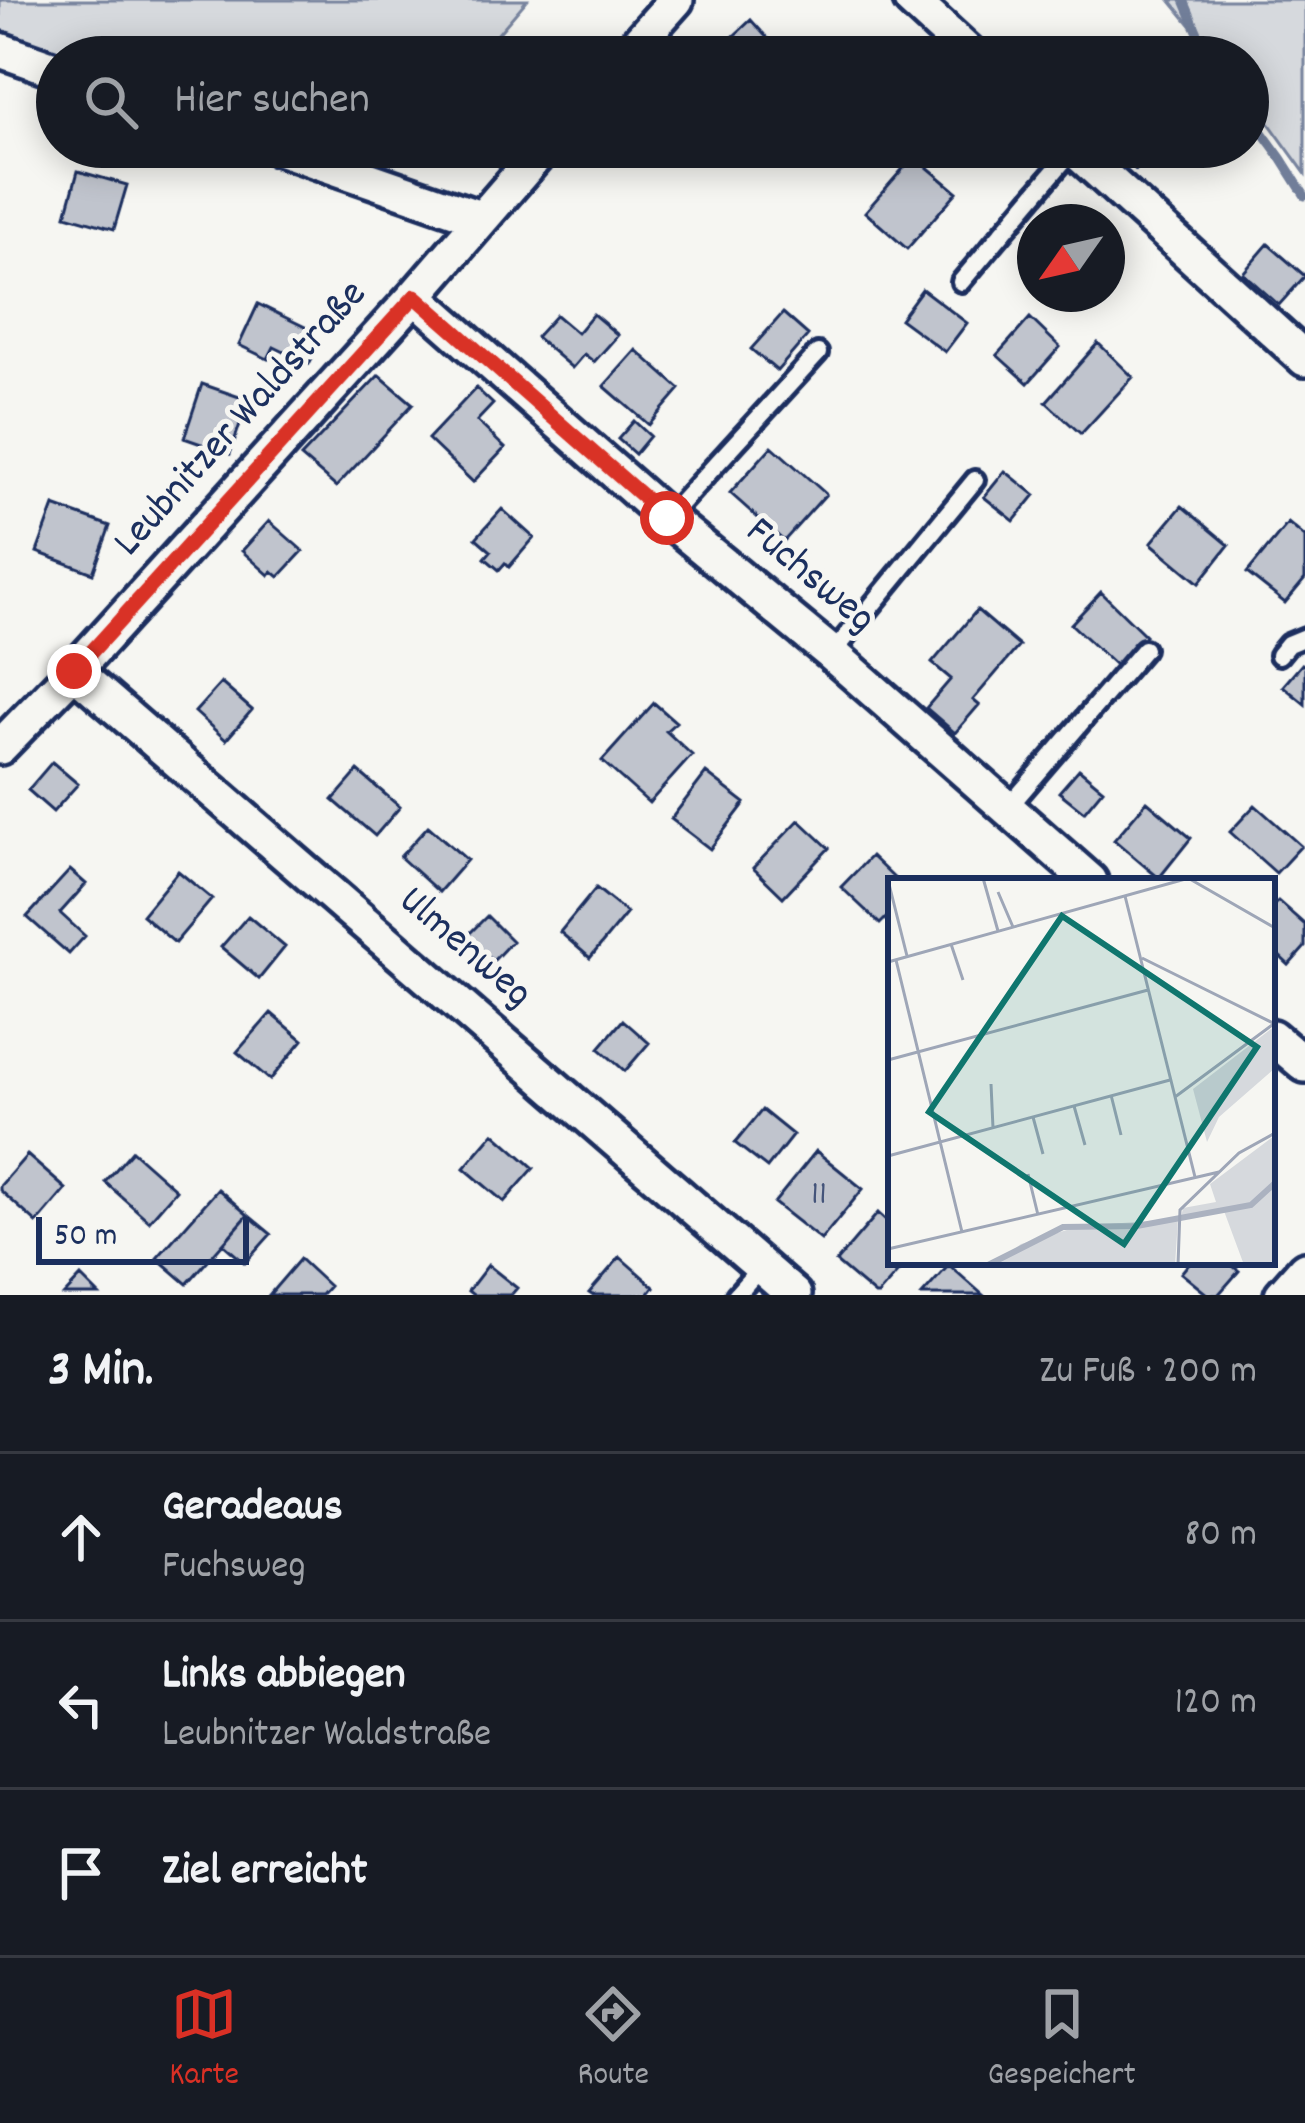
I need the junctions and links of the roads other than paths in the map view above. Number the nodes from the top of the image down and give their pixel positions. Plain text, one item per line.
1 (676, 0) edge
2 (911, 0) edge
3 (644, 36) edge
4 (951, 36) edge
5 (0, 50) edge
6 (36, 63) edge
7 (336, 168) edge
8 (525, 168) edge
9 (1056, 168) edge
10 (1095, 168) edge
11 (480, 218) junction
12 (961, 281) dead end
13 (415, 296) junction
14 (818, 352) dead end
15 (1305, 359) edge
16 (975, 480) dead end
17 (667, 518) junction
18 (1305, 637) edge
19 (1144, 649) dead end
20 (832, 654) junction
21 (1279, 655) dead end
22 (74, 671) junction
23 (0, 747) edge
24 (1006, 810) junction
25 (1086, 878) edge
26 (1275, 1040) edge
27 (1305, 1065) edge
28 (761, 1267) junction
29 (1305, 1269) edge
30 (736, 1295) edge
31 (794, 1295) edge
32 (1282, 1295) edge

1 - 3 street
2 - 4 street
5 - 6 street
7 - 11 street
8 - 11 street, Leubnitzer Waldstraße
9 - 12 lane
10 - 15 street
11 - 13 street, Leubnitzer Waldstraße
13 - 17 street, Fuchsweg
13 - 22 street, Leubnitzer Waldstraße
14 - 17 lane
16 - 20 lane
17 - 20 street, Fuchsweg
18 - 21 lane
19 - 24 lane
20 - 24 street, Fuchsweg
22 - 23 street, Leubnitzer Waldstraße
22 - 28 street, Ulmenweg
24 - 25 street, Fuchsweg
26 - 27 street
28 - 30 lane
28 - 31 street, Ulmenweg
29 - 32 street

